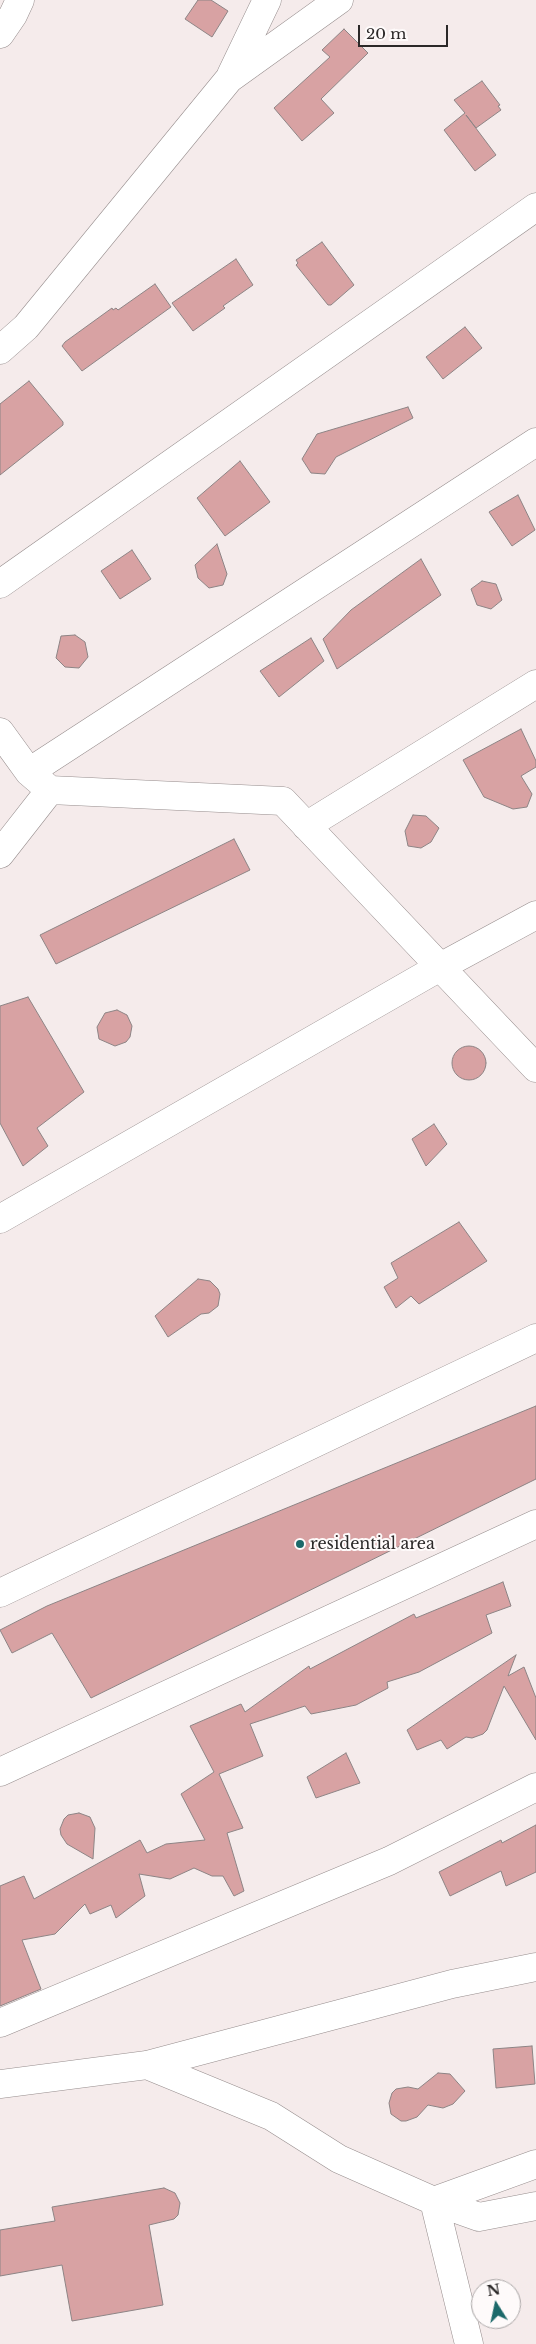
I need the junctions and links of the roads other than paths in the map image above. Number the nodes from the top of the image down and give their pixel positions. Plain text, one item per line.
1 (267, 0) edge
2 (339, 0) edge
3 (229, 79) junction
4 (536, 207) edge
5 (0, 350) edge
6 (536, 442) edge
7 (0, 584) edge
8 (536, 684) edge
9 (0, 732) edge
10 (29, 772) junction
11 (50, 790) junction
12 (306, 826) junction
13 (0, 854) edge
14 (536, 915) edge
15 (440, 967) junction
16 (536, 1068) edge
17 (0, 1219) edge
18 (536, 1338) edge
19 (536, 1524) edge
20 (0, 1593) edge
21 (0, 1772) edge
22 (536, 1787) edge
23 (536, 1967) edge
24 (0, 2023) edge
25 (147, 2065) junction
26 (0, 2084) edge
27 (536, 2164) edge
28 (434, 2201) junction
29 (536, 2206) edge
30 (469, 2344) edge

1 - 3 street
2 - 3 street
3 - 5 street
4 - 7 street
6 - 10 street
8 - 12 street
9 - 10 street
10 - 11 street
11 - 12 street
11 - 13 street
12 - 15 street
14 - 15 street
15 - 16 street
15 - 17 street
18 - 20 street
19 - 21 street
22 - 24 street
23 - 25 street
25 - 26 street
25 - 28 street
27 - 28 street
28 - 29 street
28 - 30 street

